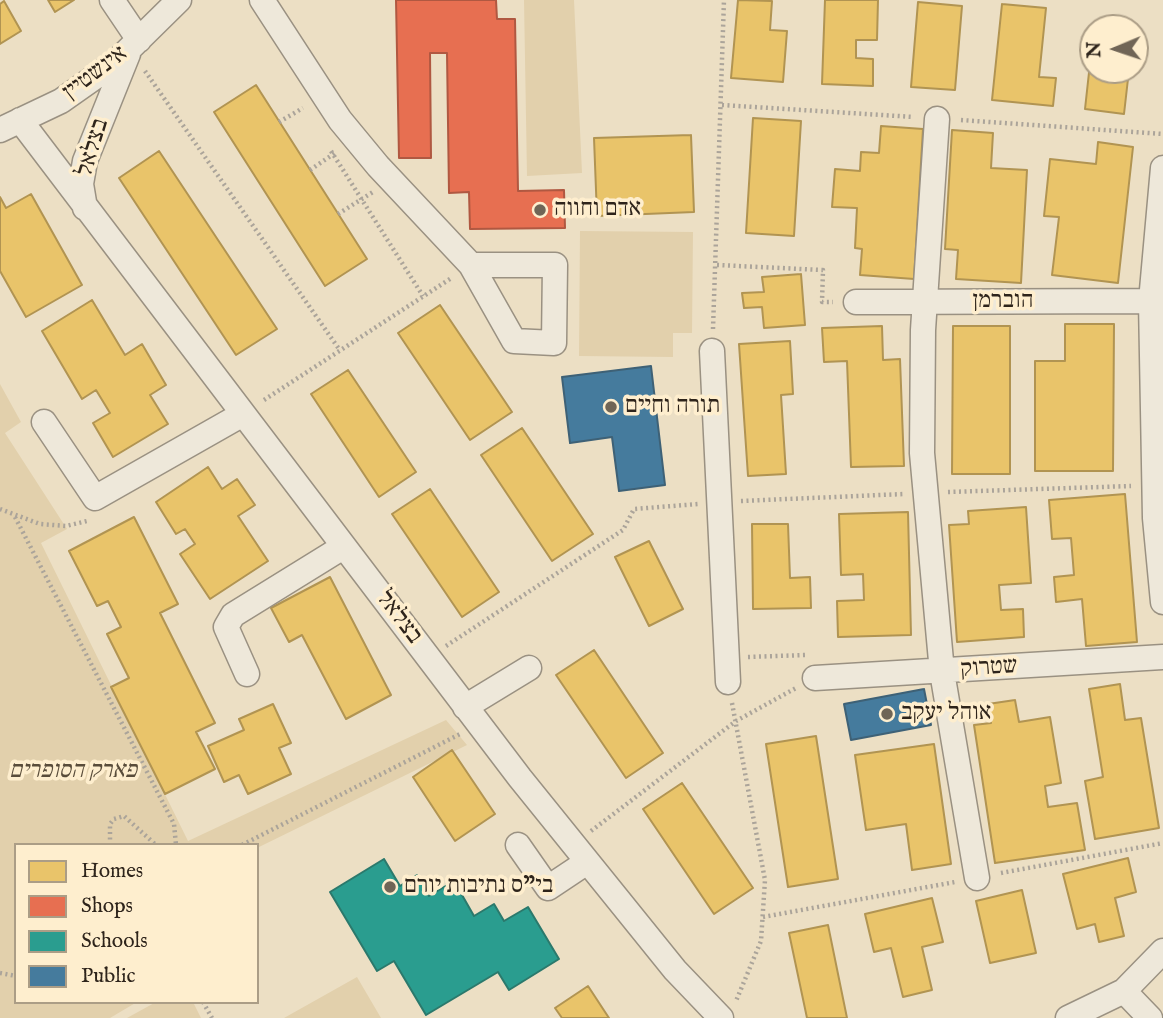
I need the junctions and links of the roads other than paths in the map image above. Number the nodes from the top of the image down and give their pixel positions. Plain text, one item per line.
1 (112, 0) edge
2 (179, 0) edge
3 (262, 0) edge
4 (134, 45) junction
5 (937, 119) dead end
6 (10, 125) edge
7 (1163, 168) edge
8 (85, 209) junction
9 (1160, 228) edge
10 (471, 265) road end
11 (1151, 301) junction
12 (856, 302) road end
13 (926, 302) junction
14 (712, 351) road end
15 (243, 414) junction
16 (44, 422) dead end
17 (1158, 437) edge
18 (343, 547) junction
19 (1163, 602) edge
20 (1163, 657) edge
21 (529, 668) dead end
22 (727, 670) road end
23 (942, 672) junction
24 (247, 674) dead end
25 (815, 678) road end
26 (472, 716) junction
27 (518, 845) dead end
28 (581, 853) junction
29 (977, 878) dead end
30 (1163, 951) edge
31 (1124, 991) junction
32 (728, 1012) edge
33 (1068, 1018) edge
34 (1150, 1018) edge

1 - 4 street
2 - 4 street, אינשטיין
3 - 10 street
4 - 6 street, אינשטיין
4 - 8 street, בצלאל
5 - 13 street
6 - 8 street, בצלאל
7 - 9 street
8 - 15 street, בצלאל
9 - 11 street
11 - 13 street, הוברמן
11 - 17 street
12 - 13 street, הוברמן
13 - 23 street
14 - 22 street
15 - 16 street
15 - 18 street, בצלאל
17 - 19 street
18 - 24 street
18 - 26 street, בצלאל
20 - 23 street, שטרוק
21 - 26 street
23 - 25 street, שטרוק
23 - 29 street
26 - 28 street, בצלאל
27 - 28 street
28 - 32 street, בצלאל
30 - 31 street
31 - 33 street
31 - 34 street

